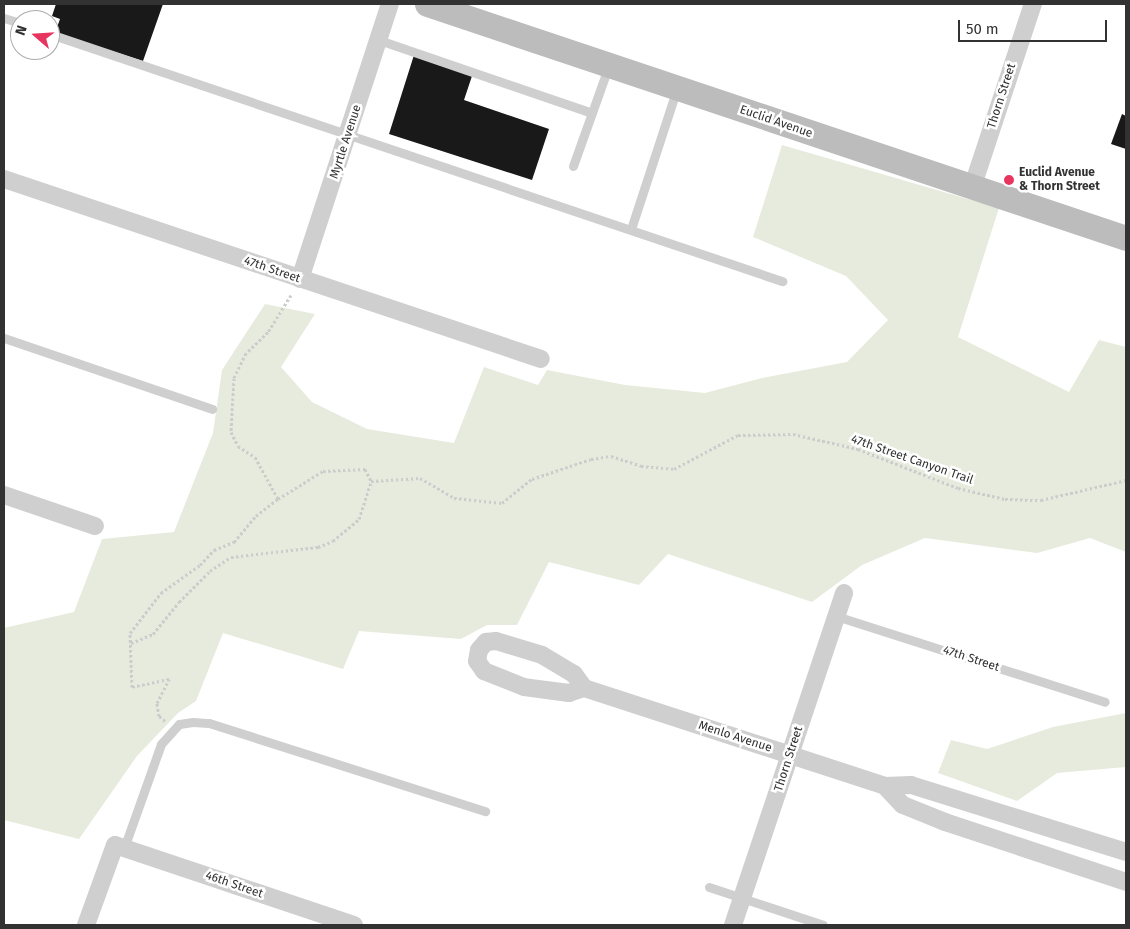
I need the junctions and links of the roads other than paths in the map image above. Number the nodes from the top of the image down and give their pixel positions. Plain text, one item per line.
1 (390, 4) edge
2 (427, 4) edge
3 (1033, 4) edge
4 (60, 37) edge
5 (378, 40) junction
6 (609, 65) junction
7 (677, 88) junction
8 (592, 113) junction
9 (348, 136) junction
10 (573, 166) dead end
11 (4, 179) edge
12 (972, 188) junction
13 (632, 229) junction
14 (1126, 238) edge
15 (300, 279) junction
16 (782, 282) dead end
17 (4, 338) edge
18 (541, 359) dead end
19 (212, 409) dead end
20 (4, 495) edge
21 (95, 526) dead end
22 (844, 594) dead end
23 (836, 616) junction
24 (584, 688) junction
25 (1105, 702) dead end
26 (790, 755) junction
27 (885, 786) junction
28 (485, 811) dead end
29 (119, 847) junction
30 (1126, 852) edge
31 (1126, 882) edge
32 (709, 887) dead end
33 (742, 898) junction
34 (86, 925) edge
35 (354, 925) edge
36 (733, 925) edge
37 (823, 925) edge

1 - 5 street, Myrtle Avenue
2 - 6 main road, Euclid Avenue
3 - 12 street, Thorn Street
4 - 9 lane
5 - 8 lane
5 - 9 street, Myrtle Avenue
6 - 7 main road, Euclid Avenue
6 - 8 lane
7 - 12 main road, Euclid Avenue
7 - 13 lane
8 - 10 lane
9 - 13 lane
9 - 15 street, Myrtle Avenue
11 - 15 street, 47th Street
12 - 14 main road, Euclid Avenue
13 - 16 lane
15 - 18 street, 47th Street
17 - 19 lane
20 - 21 street
22 - 23 street, Thorn Street
23 - 25 lane, 47th Street
23 - 26 street, Thorn Street
24 - 24 street, Menlo Avenue
24 - 26 street, Menlo Avenue
26 - 27 street, Menlo Avenue
26 - 33 street, Thorn Street
27 - 30 street, Menlo Avenue
27 - 31 street
28 - 29 lane
29 - 34 street
29 - 35 street, 46th Street
32 - 33 lane
33 - 36 street, Thorn Street
33 - 37 lane

